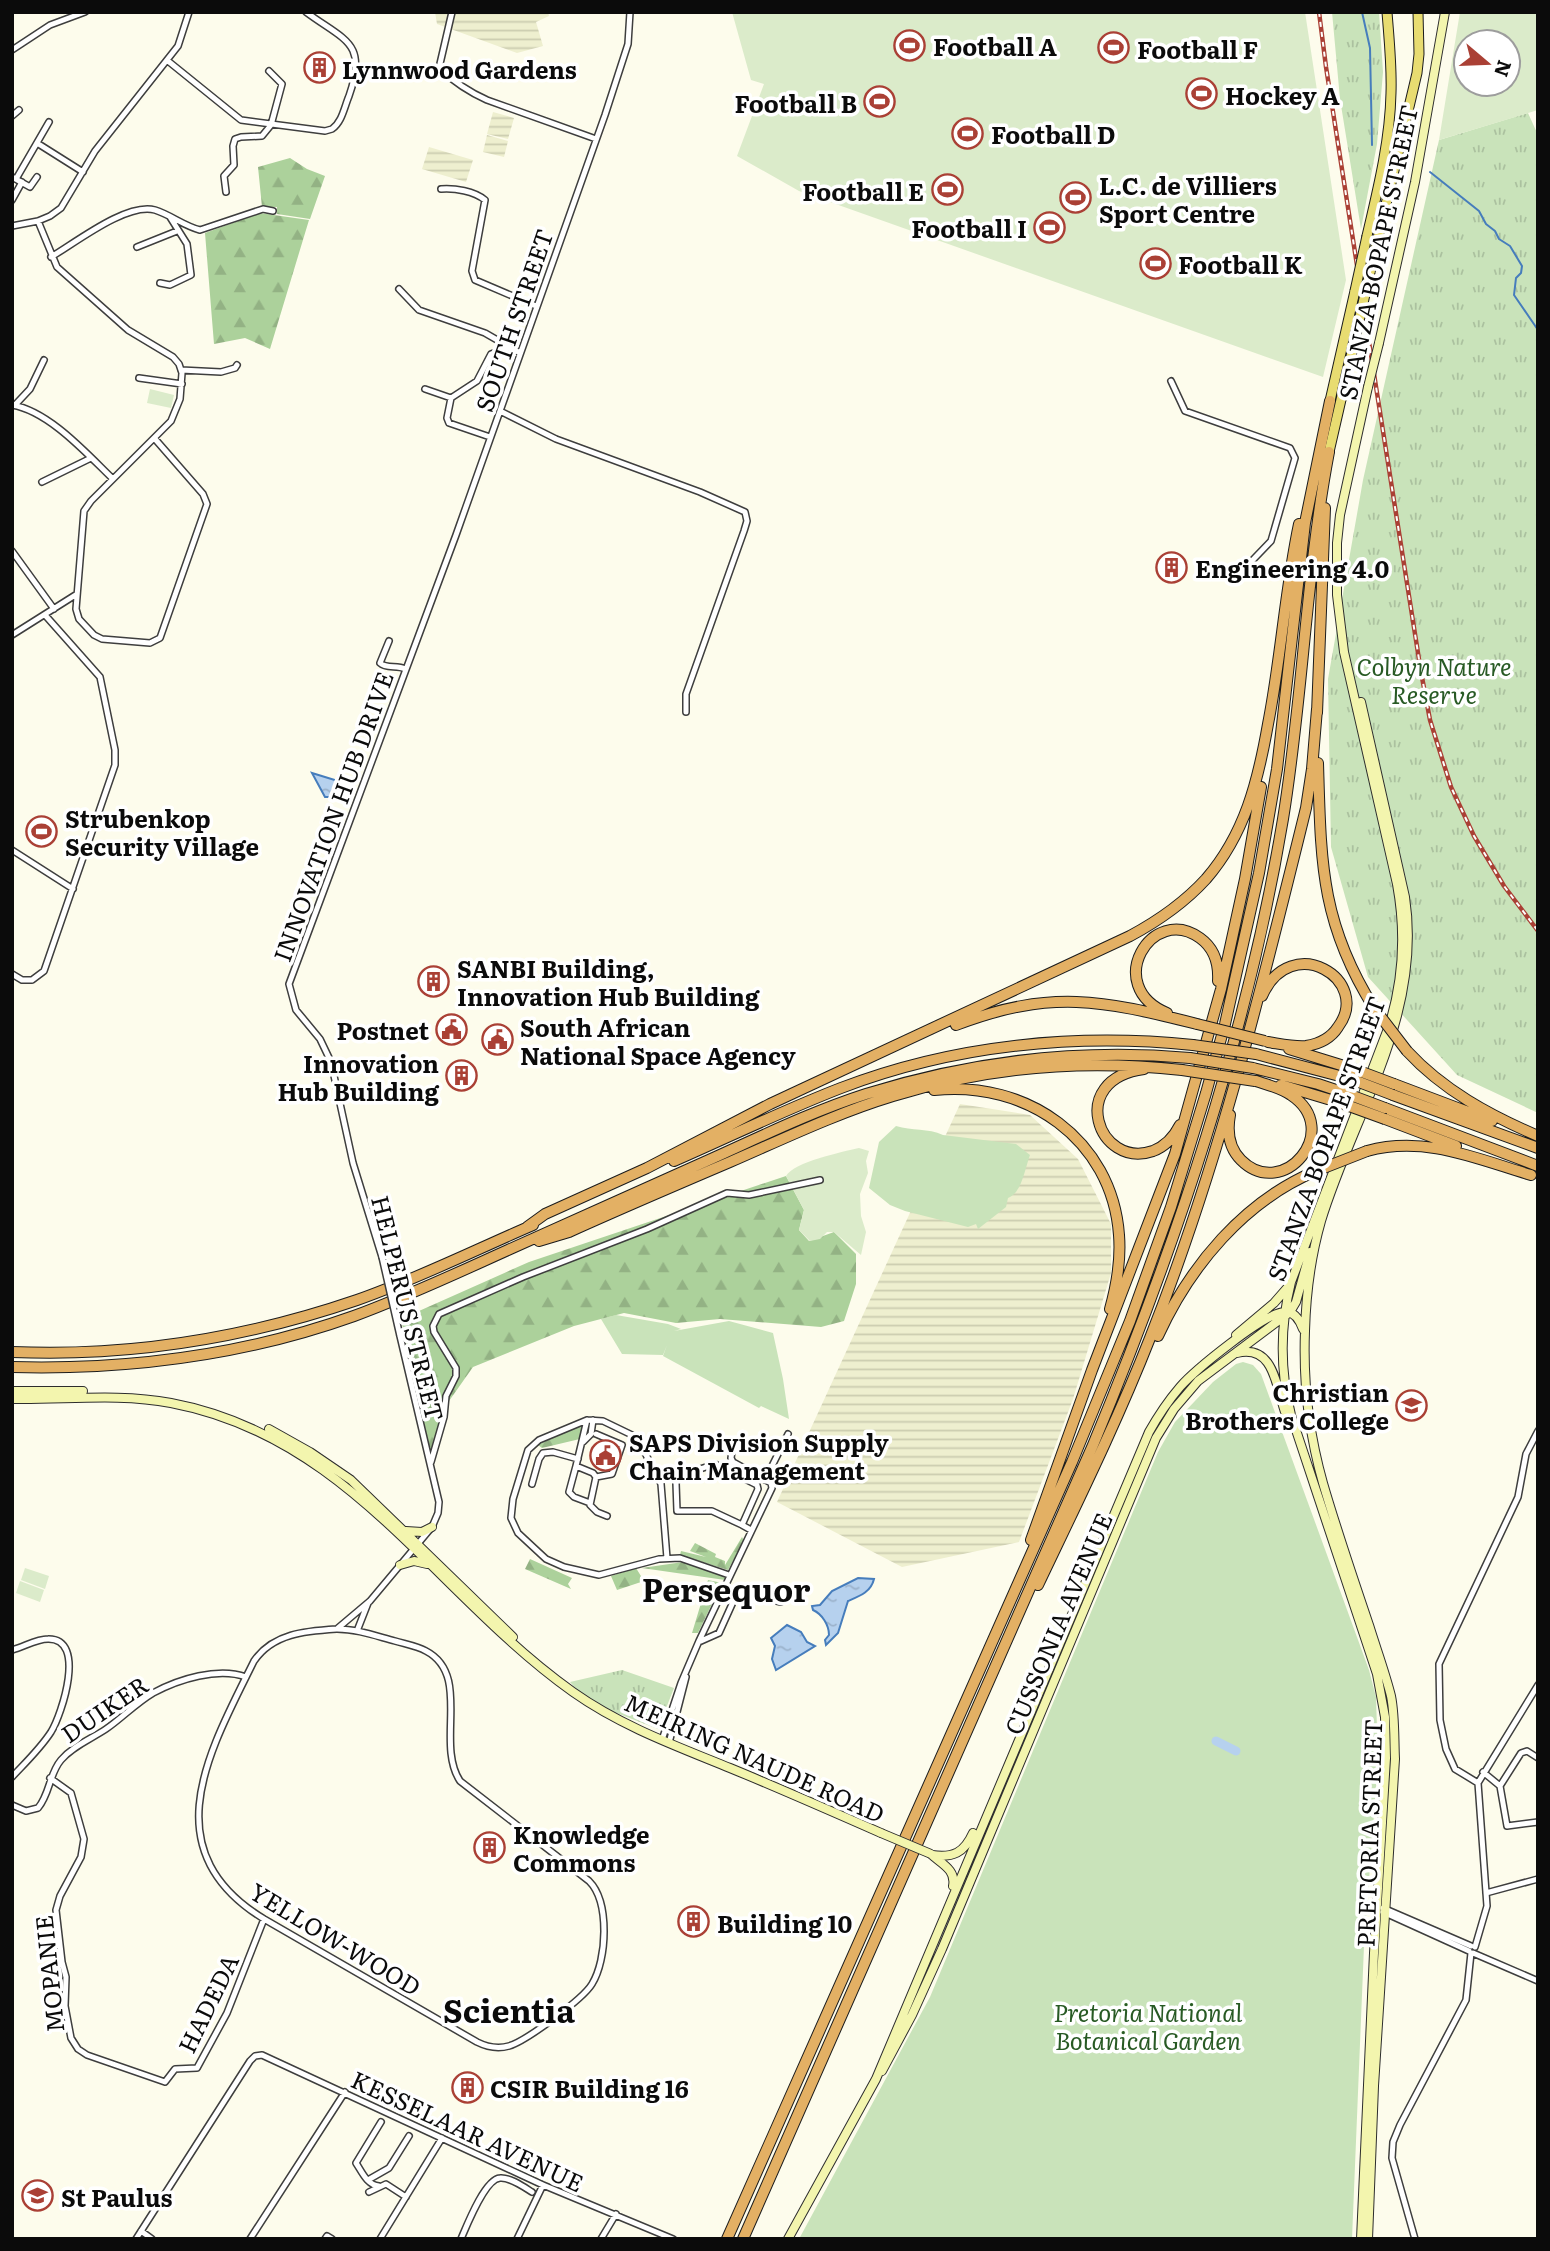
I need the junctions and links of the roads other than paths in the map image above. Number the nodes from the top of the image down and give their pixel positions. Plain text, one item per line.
1 (85, 12) edge
2 (306, 12) edge
3 (452, 12) edge
4 (630, 12) edge
5 (1387, 12) edge
6 (1418, 12) edge
7 (1445, 12) edge
8 (188, 13) edge
9 (316, 15) edge
10 (12, 50) edge
11 (168, 61) junction
12 (269, 71) dead end
13 (19, 110) dead end
14 (12, 116) edge
15 (49, 122) dead end
16 (271, 125) junction
17 (596, 139) junction
18 (37, 143) junction
19 (83, 172) junction
20 (37, 177) dead end
21 (17, 179) edge
22 (441, 189) dead end
23 (226, 192) dead end
24 (12, 200) edge
25 (273, 211) dead end
26 (170, 217) junction
27 (38, 222) junction
28 (12, 226) edge
29 (177, 231) junction
30 (137, 247) dead end
31 (51, 257) junction
32 (160, 283) dead end
33 (399, 289) dead end
34 (536, 306) junction
35 (507, 348) junction
36 (520, 354) junction
37 (44, 360) dead end
38 (237, 365) dead end
39 (181, 370) junction
40 (139, 378) dead end
41 (1171, 381) dead end
42 (182, 384) junction
43 (425, 389) dead end
44 (451, 398) junction
45 (1330, 401) junction
46 (13, 405) edge
47 (500, 411) junction
48 (491, 437) junction
49 (155, 439) junction
50 (1328, 452) junction
51 (91, 458) junction
52 (113, 479) junction
53 (42, 482) dead end
54 (1343, 498) junction
55 (12, 551) edge
56 (1257, 576) dead end
57 (77, 594) junction
58 (54, 609) junction
59 (45, 615) junction
60 (12, 635) edge
61 (417, 637) joint
62 (389, 641) dead end
63 (374, 653) dead end
64 (381, 657) junction
65 (405, 669) junction
66 (1273, 701) junction
67 (1317, 709) junction
68 (687, 712) dead end
69 (12, 850) edge
70 (73, 890) junction
71 (12, 974) edge
72 (1196, 1023) junction
73 (1209, 1033) junction
74 (1248, 1036) junction
75 (1267, 1042) junction
76 (874, 1056) junction
77 (1181, 1070) junction
78 (1198, 1070) junction
79 (1238, 1073) junction
80 (1352, 1074) junction
81 (1255, 1081) junction
82 (1394, 1090) junction
83 (1343, 1098) junction
84 (872, 1104) junction
85 (1538, 1138) edge
86 (1538, 1148) edge
87 (353, 1163) joint
88 (1536, 1173) edge
89 (820, 1180) dead end
90 (1321, 1222) junction
91 (527, 1227) junction
92 (526, 1242) junction
93 (1292, 1282) junction
94 (1287, 1314) junction
95 (1305, 1332) junction
96 (1283, 1335) joint
97 (1225, 1347) junction
98 (12, 1352) edge
99 (1228, 1357) junction
100 (12, 1367) edge
101 (1092, 1370) junction
102 (12, 1391) edge
103 (12, 1399) edge
104 (590, 1420) junction
105 (1538, 1431) edge
106 (1110, 1433) junction
107 (596, 1434) dead end
108 (788, 1434) dead end
109 (1301, 1450) junction
110 (732, 1451) dead end
111 (578, 1459) junction
112 (431, 1462) junction
113 (576, 1466) junction
114 (596, 1477) junction
115 (765, 1480) junction
116 (532, 1484) dead end
117 (590, 1503) junction
118 (664, 1511) junction
119 (677, 1511) junction
120 (607, 1516) dead end
121 (742, 1525) junction
122 (432, 1527) junction
123 (751, 1530) junction
124 (406, 1531) junction
125 (416, 1545) junction
126 (667, 1558) junction
127 (400, 1565) junction
128 (433, 1567) junction
129 (729, 1575) junction
130 (785, 1596) dead end
131 (368, 1603) junction
132 (337, 1629) junction
133 (357, 1631) junction
134 (701, 1640) dead end
135 (12, 1650) edge
136 (531, 1658) junction
137 (981, 1668) junction
138 (246, 1677) junction
139 (1538, 1685) edge
140 (1535, 1699) edge
141 (666, 1741) junction
142 (1538, 1758) edge
143 (1482, 1772) junction
144 (12, 1777) edge
145 (50, 1778) junction
146 (1478, 1783) junction
147 (1500, 1786) junction
148 (992, 1802) junction
149 (12, 1805) edge
150 (1538, 1822) edge
151 (931, 1855) junction
152 (904, 1871) junction
153 (962, 1871) junction
154 (973, 1875) junction
155 (1538, 1879) edge
156 (1486, 1893) junction
157 (948, 1906) junction
158 (1377, 1907) junction
159 (1386, 1911) junction
160 (264, 1919) junction
161 (1472, 1949) junction
162 (1538, 1981) edge
163 (876, 2078) junction
164 (165, 2082) joint
165 (345, 2092) junction
166 (381, 2122) dead end
167 (409, 2136) dead end
168 (442, 2138) junction
169 (512, 2171) junction
170 (508, 2179) junction
171 (368, 2180) junction
172 (543, 2185) junction
173 (379, 2186) junction
174 (532, 2192) dead end
175 (369, 2193) dead end
176 (406, 2197) junction
177 (616, 2214) junction
178 (141, 2231) junction
179 (136, 2239) edge
180 (152, 2239) edge
181 (250, 2239) edge
182 (324, 2239) edge
183 (332, 2239) edge
184 (380, 2239) edge
185 (461, 2239) edge
186 (517, 2239) edge
187 (601, 2239) edge
188 (673, 2239) edge
189 (727, 2239) edge
190 (743, 2239) edge
191 (788, 2239) edge
192 (1362, 2239) edge
193 (1368, 2239) edge
194 (1415, 2239) edge

1 - 10 street
2 - 9 street
3 - 17 street
4 - 17 street, SOUTH STREET
5 - 45 main road, bridge
6 - 50 main road, bridge
7 - 54 main road, STANZA BOPAPE STREET, bridge
8 - 11 street
9 - 16 street
11 - 16 street
11 - 19 street
12 - 16 street
13 - 14 street
15 - 18 street
16 - 23 street
17 - 34 street, SOUTH STREET
18 - 19 street
18 - 21 street
19 - 27 street
20 - 21 street
21 - 24 street
22 - 34 street
25 - 26 street
26 - 29 street
26 - 31 street
27 - 28 street
27 - 31 street
29 - 30 street
29 - 32 street
31 - 39 street
33 - 35 street
34 - 36 street, SOUTH STREET
35 - 36 street
35 - 44 street
36 - 47 street, SOUTH STREET
37 - 46 street
38 - 39 street
39 - 42 street
40 - 42 street
41 - 56 street
42 - 49 street
43 - 44 street
44 - 48 street
45 - 66 highway
45 - 137 highway
46 - 51 street
47 - 48 street, SOUTH STREET
47 - 68 street
48 - 61 street, SOUTH STREET
49 - 52 street
49 - 57 street
50 - 67 highway
50 - 152 highway
51 - 52 street
51 - 53 street
52 - 57 street
54 - 90 main road, STANZA BOPAPE STREET
54 - 93 main road, STANZA BOPAPE STREET
55 - 58 street
57 - 58 street
58 - 59 street
59 - 60 street
59 - 70 street
61 - 65 street, INNOVATION HUB DRIVE
62 - 64 street
63 - 64 street
64 - 65 street
65 - 87 street, INNOVATION HUB DRIVE
66 - 73 highway
66 - 76 highway
67 - 74 highway
67 - 85 highway, bridge
69 - 70 street
70 - 71 street
72 - 73 highway
72 - 75 highway, bridge
72 - 76 highway
73 - 78 highway
74 - 75 highway
74 - 79 highway
75 - 80 highway
76 - 91 highway
77 - 78 highway
77 - 81 highway, bridge
77 - 84 highway
78 - 101 highway
79 - 81 highway
79 - 106 highway
80 - 82 highway, bridge
80 - 91 highway, bridge
81 - 83 highway
82 - 85 highway
82 - 86 highway
83 - 88 highway, bridge
83 - 92 highway, bridge
84 - 92 highway
84 - 101 highway
87 - 112 street, HELPERUS STREET, bridge
88 - 106 highway, bridge
89 - 112 street
90 - 94 main road
90 - 95 main road, STANZA BOPAPE STREET
91 - 98 highway
92 - 100 highway
93 - 94 main road, STANZA BOPAPE STREET
93 - 97 main road
94 - 95 main road
94 - 96 main road, STANZA BOPAPE STREET
94 - 97 main road
94 - 99 main road, CUSSONIA AVENUE
95 - 159 main road, PRETORIA STREET
96 - 109 main road, PRETORIA STREET
97 - 148 main road, CUSSONIA AVENUE
99 - 109 main road
99 - 154 main road, CUSSONIA AVENUE
101 - 137 highway
102 - 124 main road, MEIRING NAUDE ROAD
103 - 125 main road, MEIRING NAUDE ROAD
104 - 111 street
104 - 118 street
104 - 126 street
105 - 146 street
106 - 152 highway
107 - 114 street
108 - 115 street
109 - 158 main road, PRETORIA STREET
110 - 115 street
111 - 113 street
111 - 116 street
112 - 122 street, HELPERUS STREET
113 - 114 street
113 - 117 street
114 - 117 street
115 - 123 street
117 - 120 street
118 - 119 street
118 - 126 street
119 - 121 street
119 - 121 street
121 - 123 street
122 - 124 main road
122 - 125 street
123 - 129 street
124 - 125 main road, MEIRING NAUDE ROAD
125 - 127 street
125 - 128 main road, MEIRING NAUDE ROAD
125 - 136 main road, MEIRING NAUDE ROAD
126 - 129 street
127 - 128 main road
127 - 131 street
128 - 136 main road, MEIRING NAUDE ROAD
129 - 141 street
130 - 134 street
131 - 132 street
131 - 133 street
132 - 133 street, YELLOW-WOOD
132 - 138 street, YELLOW-WOOD
133 - 160 street, YELLOW-WOOD
135 - 144 street, DUIKER
136 - 141 main road, MEIRING NAUDE ROAD
137 - 189 highway
138 - 145 street, DUIKER
138 - 160 street, YELLOW-WOOD
139 - 140 street
140 - 143 street
141 - 151 main road, MEIRING NAUDE ROAD, bridge
142 - 147 street
143 - 146 street
143 - 147 street
145 - 149 street, DUIKER
145 - 164 street, MOPANIE
146 - 156 street
147 - 150 street
148 - 151 main road
148 - 153 main road, CUSSONIA AVENUE
151 - 153 main road, MEIRING NAUDE ROAD
151 - 157 main road
152 - 190 highway
153 - 154 main road, MEIRING NAUDE ROAD
153 - 157 main road, CUSSONIA AVENUE
154 - 163 main road, CUSSONIA AVENUE
155 - 156 street
156 - 161 street
157 - 163 main road, CUSSONIA AVENUE
158 - 159 street
158 - 192 main road, PRETORIA STREET
159 - 161 street
159 - 193 main road, PRETORIA STREET
160 - 164 street, HADEDA
161 - 162 street
161 - 194 street
163 - 191 main road, CUSSONIA AVENUE
165 - 168 street, KESSELAAR AVENUE
165 - 178 street, KESSELAAR AVENUE
165 - 181 street
166 - 171 street
167 - 171 street
168 - 169 street, KESSELAAR AVENUE
168 - 176 street
169 - 170 street
169 - 172 street, KESSELAAR AVENUE
170 - 174 street
170 - 185 street
171 - 173 street
172 - 177 street, KESSELAAR AVENUE
172 - 186 street
173 - 175 street
173 - 176 street
176 - 184 street
177 - 187 street
177 - 188 street, KESSELAAR AVENUE
178 - 179 street
178 - 180 street
182 - 183 street

